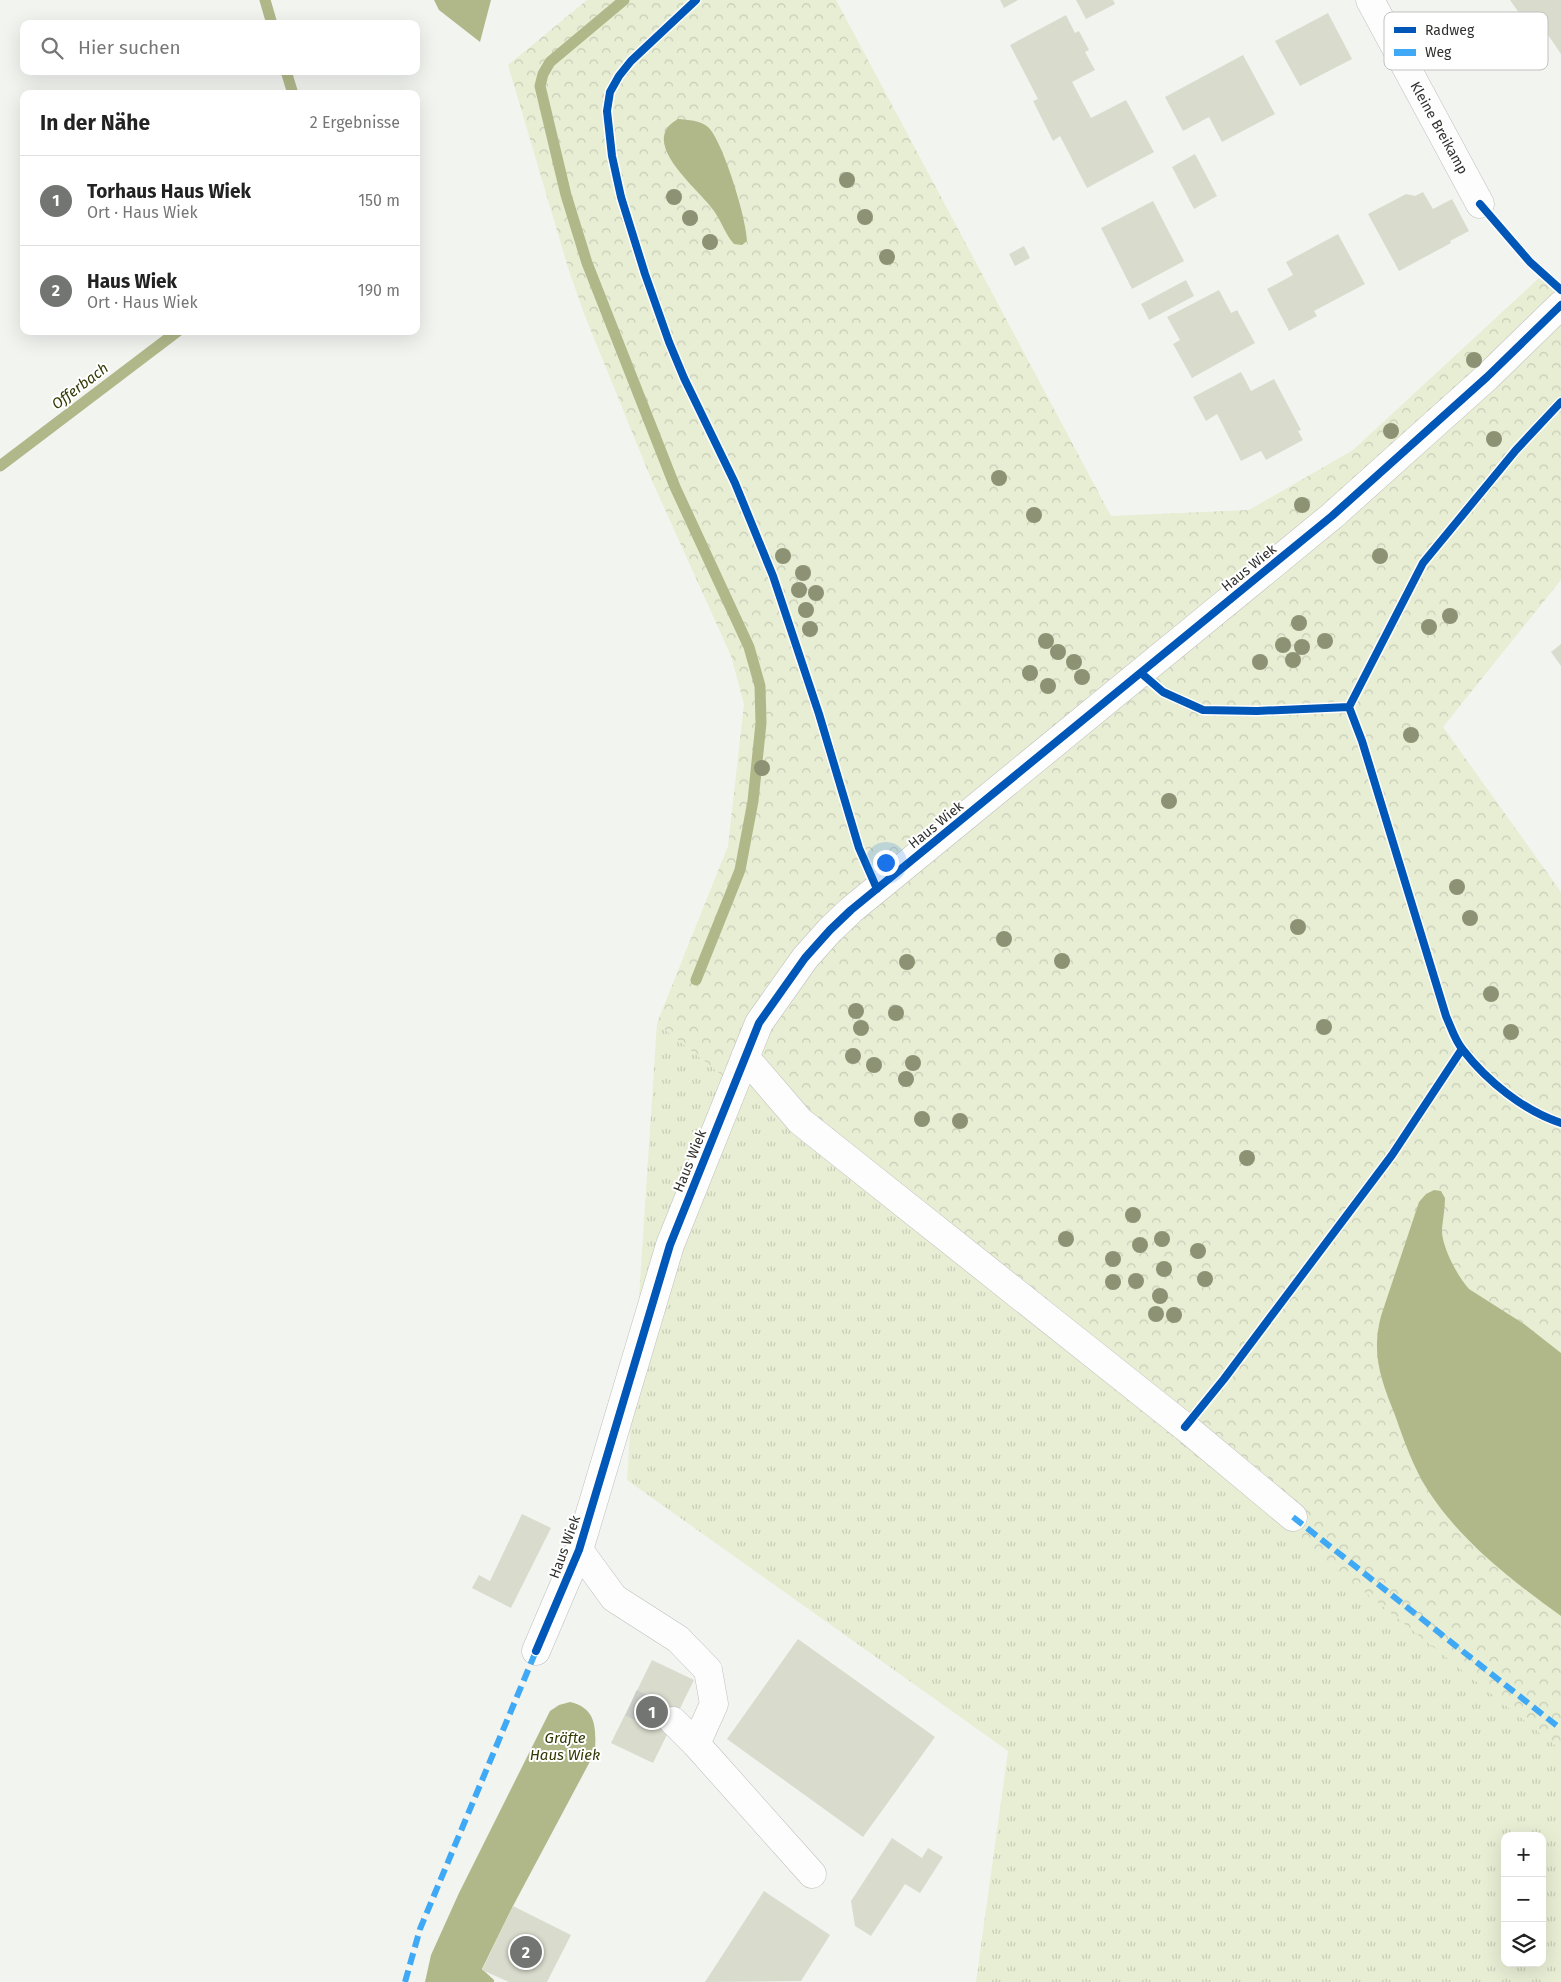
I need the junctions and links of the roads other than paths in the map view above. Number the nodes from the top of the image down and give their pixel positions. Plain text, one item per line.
1 (1370, 0) edge
2 (1384, 26) edge
3 (1408, 70) edge
4 (1480, 204) dead end
5 (1561, 304) edge
6 (746, 1057) junction
7 (1293, 1517) dead end
8 (580, 1550) junction
9 (536, 1651) dead end
10 (673, 1721) tunnel mouth
11 (696, 1744) junction
12 (812, 1874) dead end

1 - 2 street, Kleine Breikamp
3 - 4 street, Kleine Breikamp
5 - 6 street, Haus Wiek
6 - 7 street
6 - 8 street, Haus Wiek
8 - 9 street, Haus Wiek
8 - 11 street, Haus Wiek
10 - 11 street
11 - 12 street

